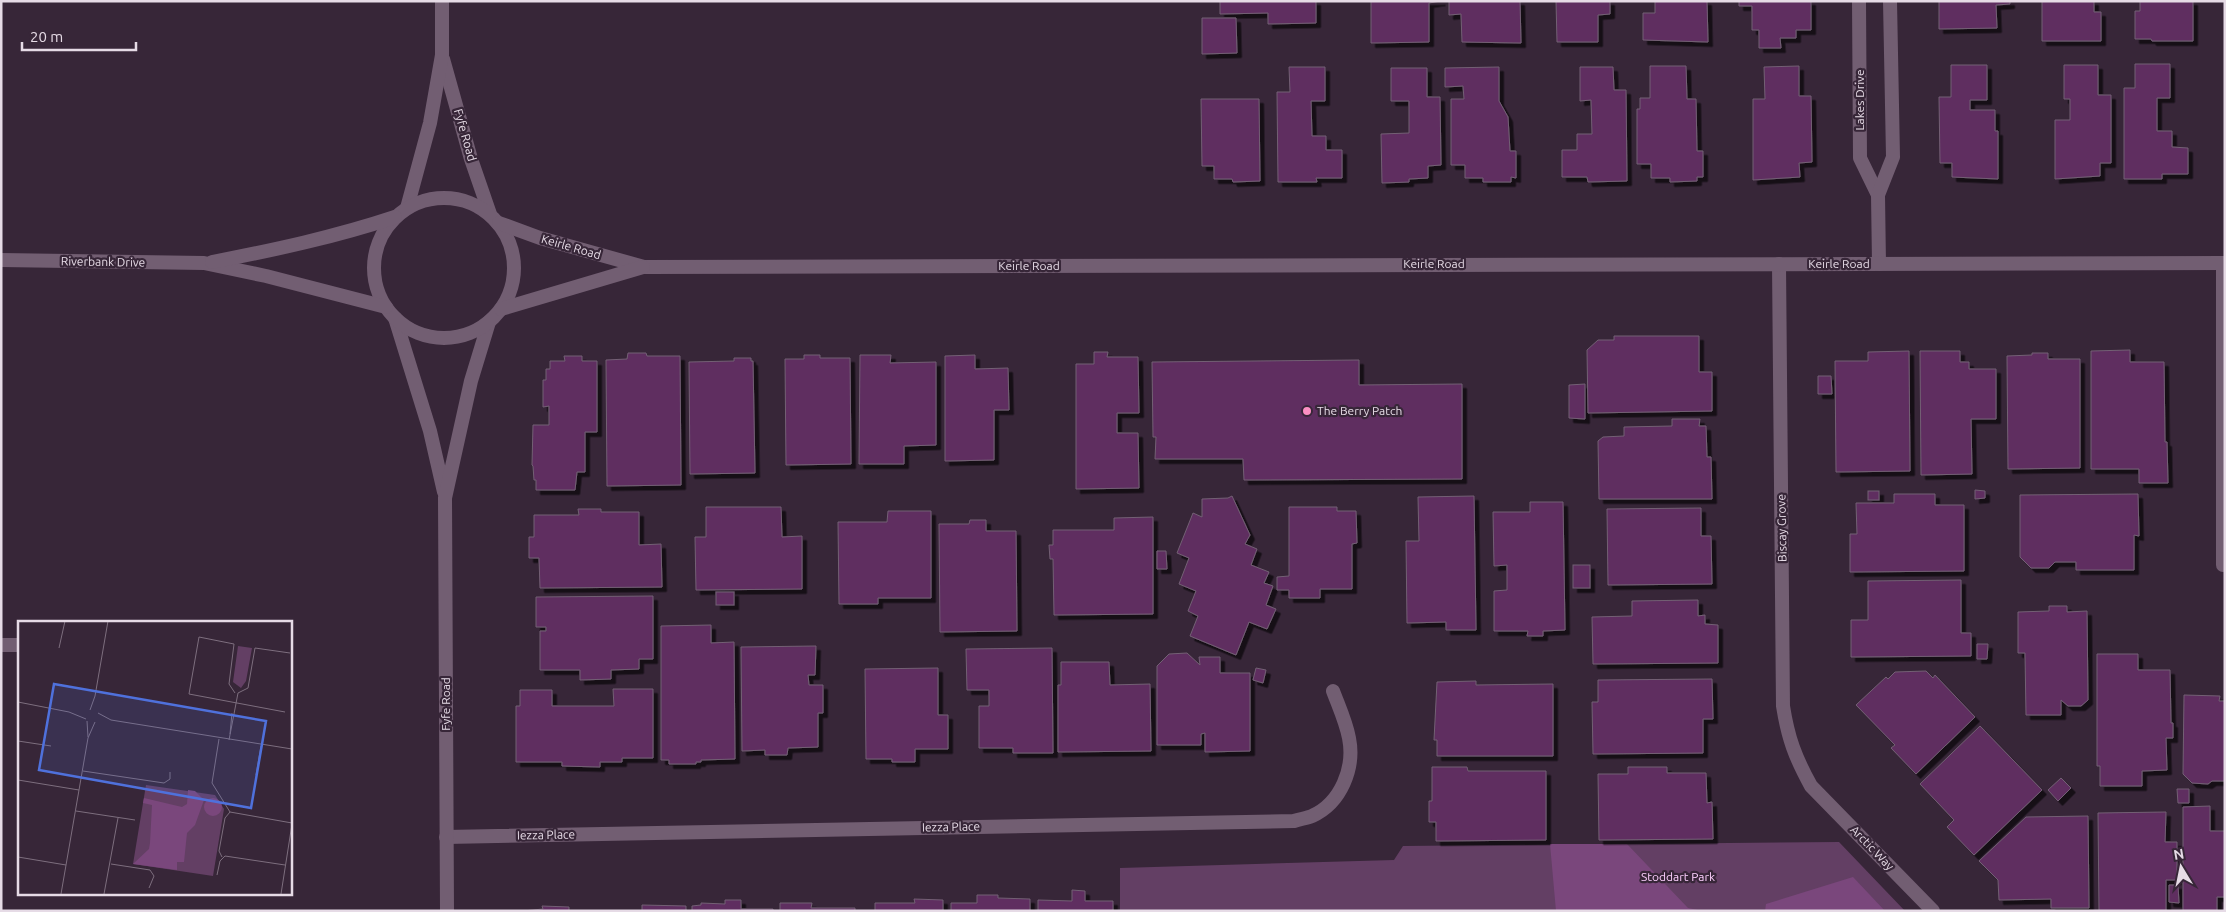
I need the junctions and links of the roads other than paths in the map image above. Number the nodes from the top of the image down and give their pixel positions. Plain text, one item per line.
1 (442, 1) edge
2 (1859, 1) edge
3 (1890, 1) edge
4 (442, 56) junction
5 (1878, 196) junction
6 (408, 208) junction
7 (395, 217) junction
8 (494, 219) junction
9 (1, 260) edge
10 (2224, 263) edge
11 (204, 264) junction
12 (1779, 264) junction
13 (1879, 264) junction
14 (644, 267) junction
15 (386, 307) junction
16 (501, 309) junction
17 (396, 318) junction
18 (489, 322) junction
19 (445, 498) junction
20 (2223, 565) dead end
21 (1, 645) edge
22 (18, 645) edge
23 (1333, 691) dead end
24 (1811, 786) joint
25 (446, 837) junction
26 (447, 911) edge
27 (1933, 911) edge

1 - 4 street, Fyfe Road
2 - 5 street, Lakes Drive
3 - 5 street, Lakes Drive
4 - 6 street, Fyfe Road
4 - 8 street, Fyfe Road
5 - 13 street, Lakes Drive
6 - 7 street
6 - 8 street
7 - 11 street, Riverbank Drive
7 - 15 street
8 - 14 street, Keirle Road
8 - 16 street
9 - 11 street, Riverbank Drive
10 - 13 street, Keirle Road
10 - 20 street
11 - 15 street, Riverbank Drive
12 - 13 street, Keirle Road
12 - 14 street, Keirle Road
12 - 24 street, Biscay Grove
14 - 16 street, Keirle Road
15 - 17 street
16 - 18 street
17 - 18 street
17 - 19 street, Fyfe Road
18 - 19 street, Fyfe Road
19 - 25 street, Fyfe Road
21 - 22 street
23 - 25 street, Iezza Place
24 - 27 street, Arctic Way
25 - 26 street, Fyfe Road

